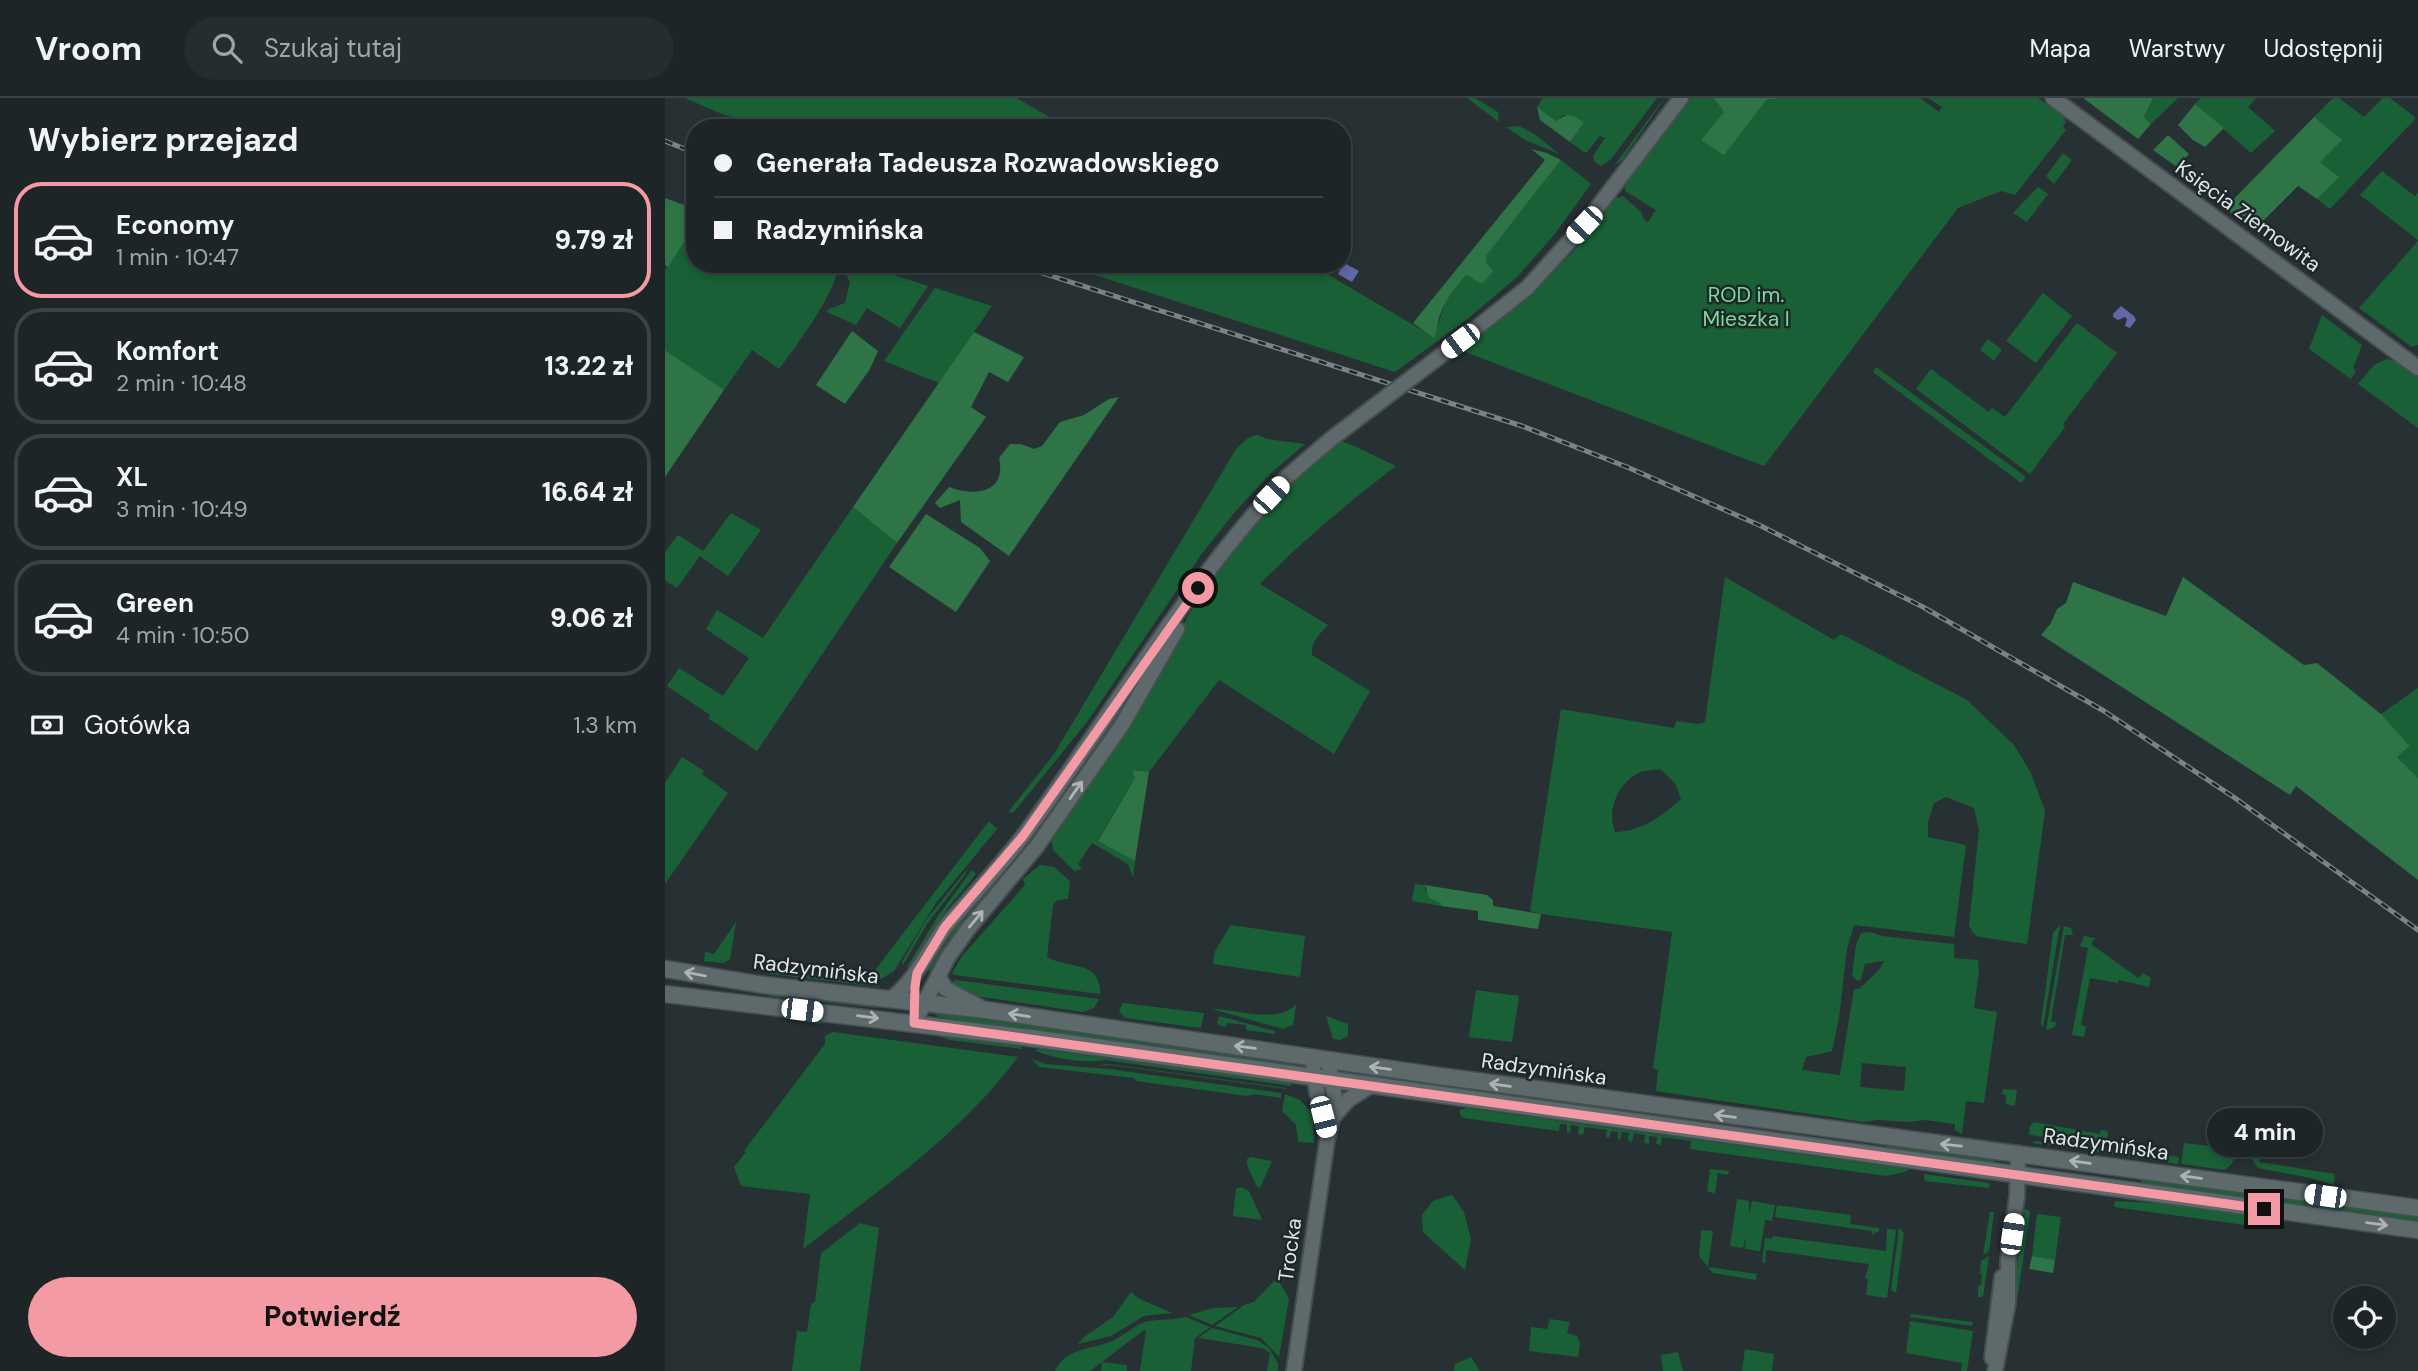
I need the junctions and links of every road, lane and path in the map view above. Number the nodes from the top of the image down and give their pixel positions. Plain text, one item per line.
1 (1681, 98) edge
2 (2053, 98) edge
3 (2418, 368) edge
4 (1210, 570) junction
5 (665, 969) edge
6 (917, 973) junction
7 (939, 976) junction
8 (665, 994) edge
9 (891, 999) junction
10 (920, 1003) junction
11 (986, 1010) junction
12 (914, 1023) junction
13 (1320, 1058) junction
14 (1314, 1078) junction
15 (1332, 1080) junction
16 (1370, 1086) junction
17 (1333, 1117) junction
18 (1327, 1136) junction
19 (1880, 1136) junction
20 (2018, 1153) junction
21 (1878, 1155) junction
22 (2018, 1175) junction
23 (2418, 1208) edge
24 (2418, 1230) edge
25 (1294, 1371) edge
26 (1993, 1371) edge

1 - 4 street, bridge
2 - 3 street, Księcia Ziemowita
4 - 6 street
7 -> 4 street
9 -> 5 main road, Radzymińska
6 - 9 street
6 - 10 street
7 - 10 street
7 - 11 street
8 -> 12 main road, Radzymińska
9 - 10 main road, Radzymińska
10 - 11 main road, Radzymińska
10 - 12 street
13 -> 11 main road, Radzymińska
12 - 14 main road, Radzymińska
13 - 14 street, Trocka
13 - 15 street, Trocka
19 -> 13 main road, Radzymińska
14 - 15 main road, Radzymińska
14 - 18 street, Trocka
15 - 16 main road, Radzymińska
15 - 17 street, Trocka
16 - 17 street, Trocka
16 - 21 main road, Radzymińska
17 - 18 street, Trocka
18 - 25 street, Trocka
20 -> 19 main road, Radzymińska
19 - 21 main road
20 - 22 street
23 -> 20 main road, Radzymińska
21 - 22 main road, Radzymińska
22 -> 24 main road, Radzymińska
22 - 26 street

